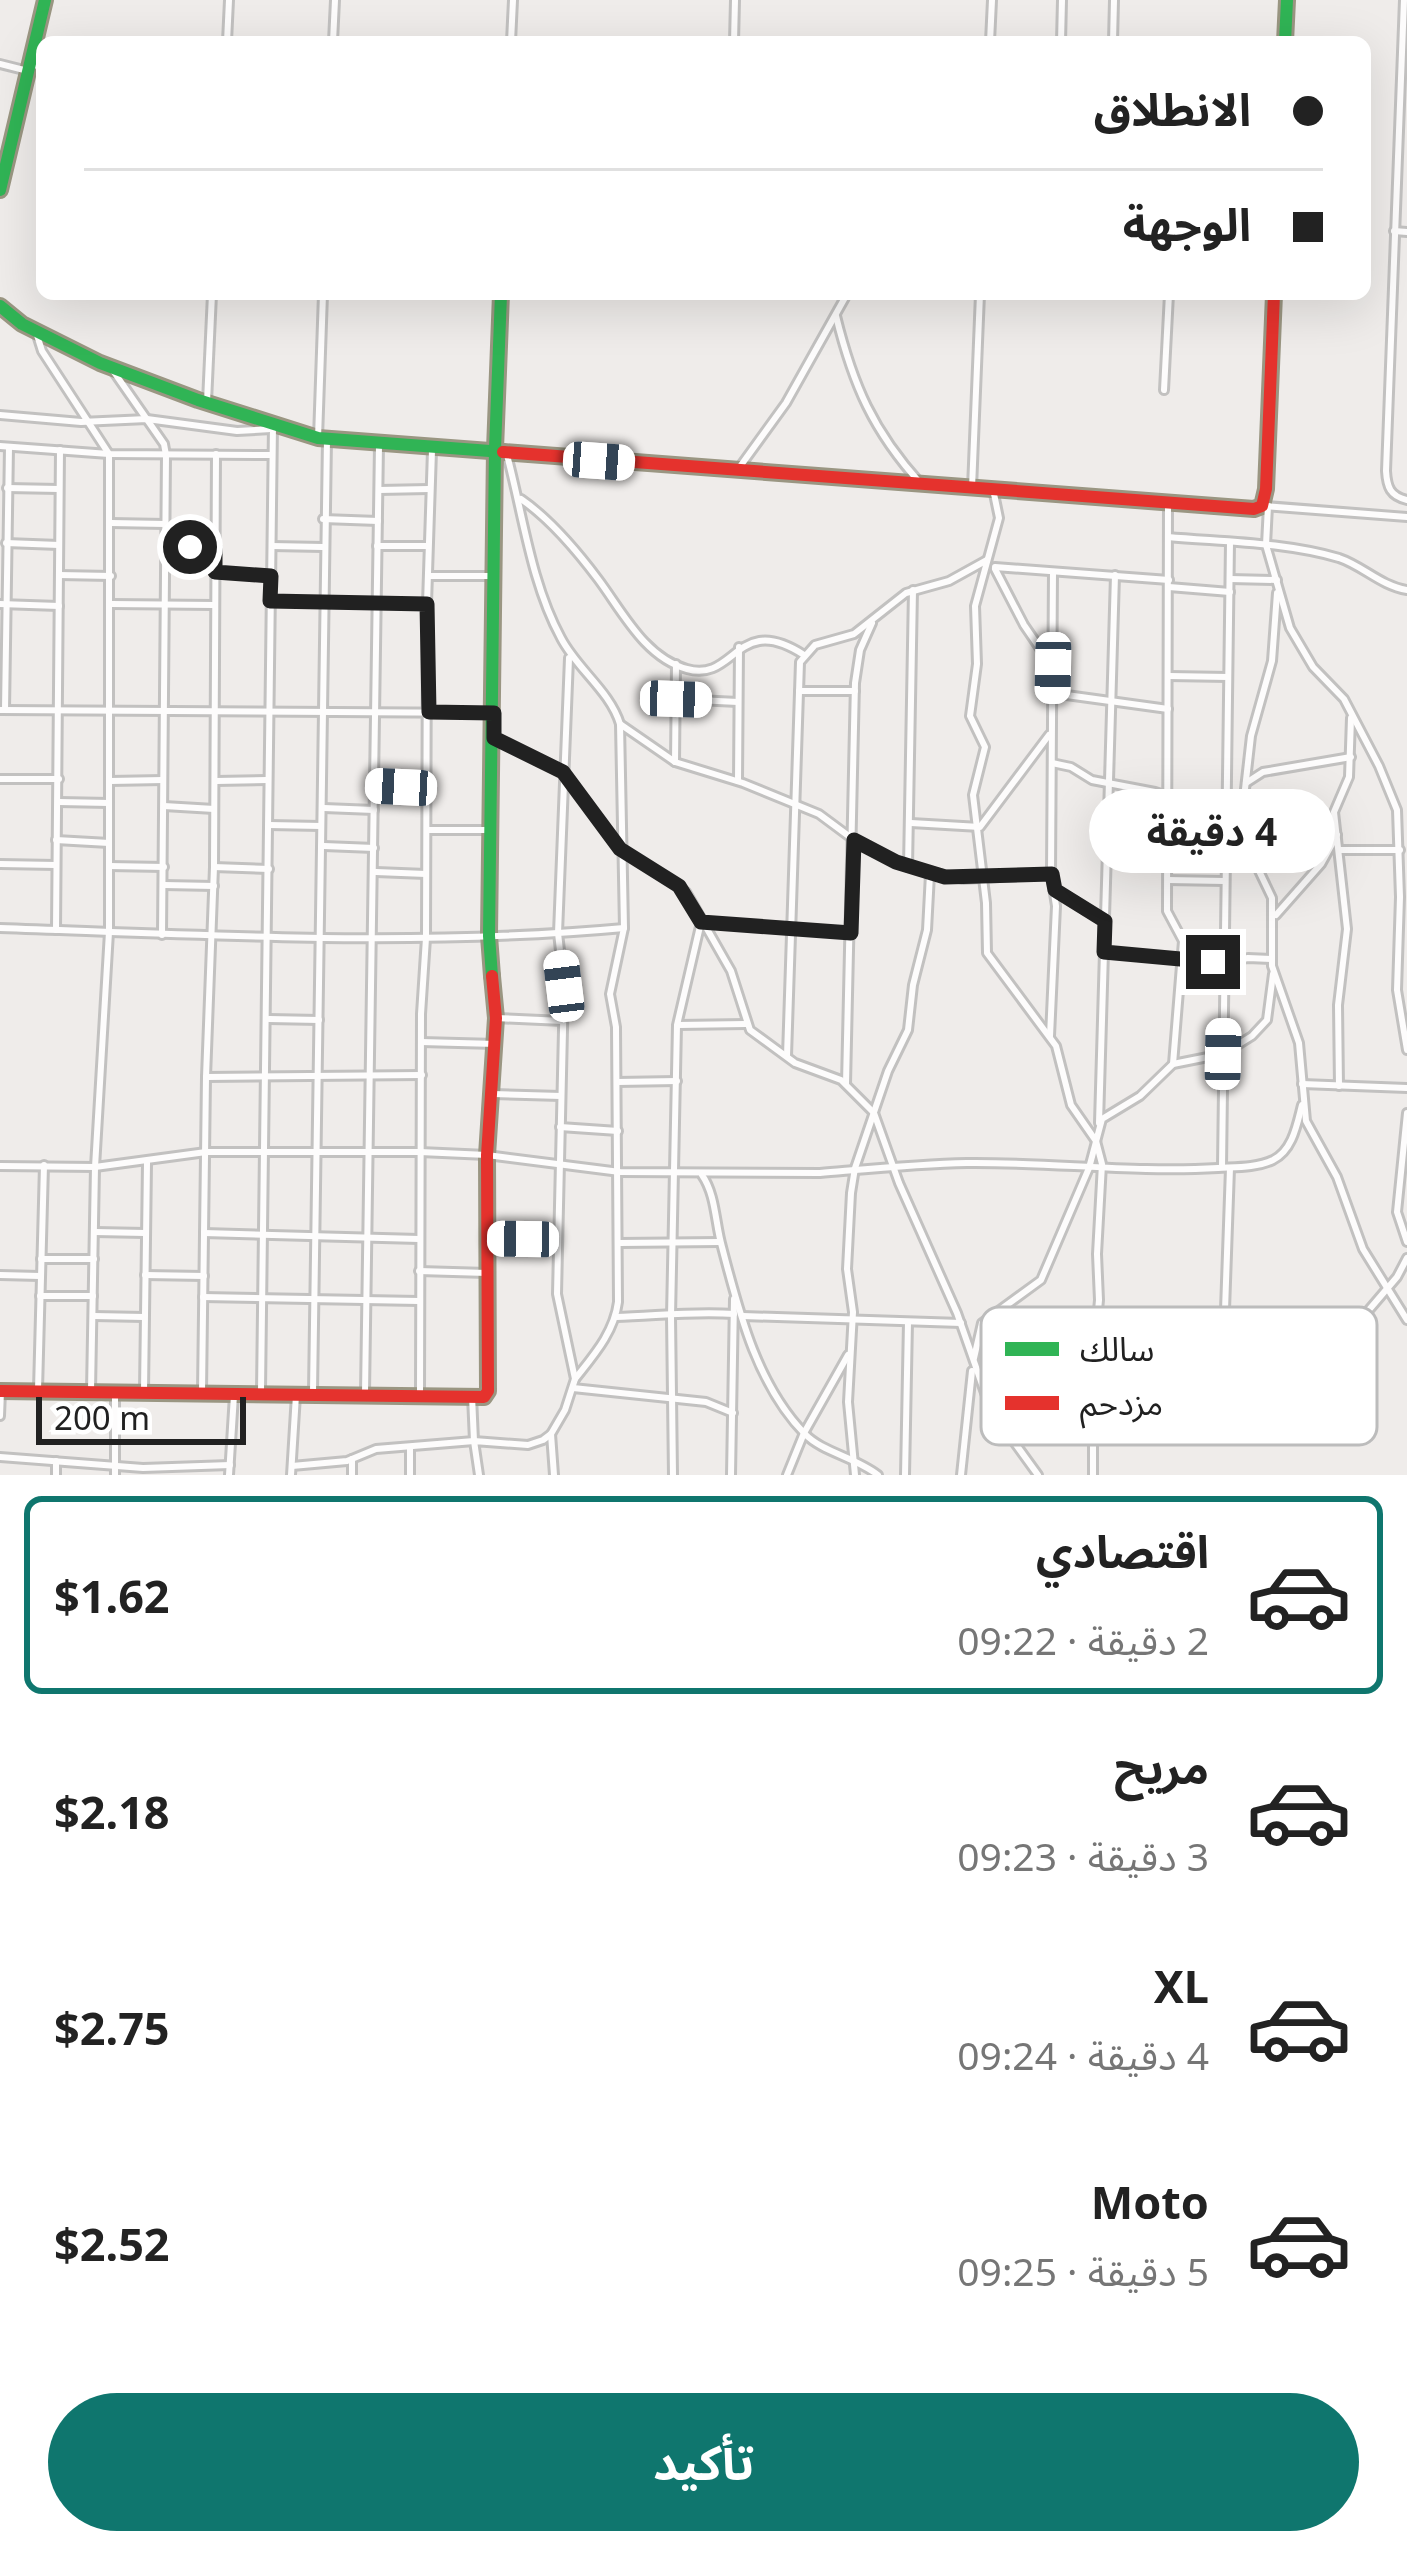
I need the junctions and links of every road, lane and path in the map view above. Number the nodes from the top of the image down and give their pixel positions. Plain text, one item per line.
1 (45, 0) edge
2 (229, 0) edge
3 (335, 0) edge
4 (513, 0) edge
5 (735, 0) edge
6 (992, 0) edge
7 (1061, 0) edge
8 (1114, 0) edge
9 (1287, 0) edge
10 (1404, 0) edge
11 (39, 36) edge
12 (227, 36) edge
13 (333, 36) edge
14 (511, 36) edge
15 (734, 36) edge
16 (991, 36) edge
17 (1061, 36) edge
18 (1113, 36) edge
19 (1285, 36) edge
20 (0, 64) edge
21 (33, 67) edge
22 (0, 189) edge
23 (1394, 231) junction
24 (1407, 232) edge
25 (212, 300) edge
26 (323, 300) edge
27 (501, 300) edge
28 (842, 300) edge
29 (980, 300) edge
30 (1169, 300) edge
31 (1274, 300) edge
32 (0, 306) edge
33 (836, 313) junction
34 (6, 319) edge
35 (37, 335) junction
36 (110, 365) junction
37 (1164, 390) dead end
38 (206, 402) junction
39 (0, 415) edge
40 (147, 419) junction
41 (91, 422) junction
42 (273, 427) junction
43 (322, 439) junction
44 (379, 445) junction
45 (5, 447) edge
46 (432, 450) junction
47 (60, 451) junction
48 (109, 454) junction
49 (215, 454) junction
50 (166, 455) junction
51 (273, 455) junction
52 (501, 455) junction
53 (737, 471) junction
54 (921, 484) junction
55 (7, 488) junction
56 (972, 488) junction
57 (429, 489) junction
58 (993, 489) junction
59 (59, 490) junction
60 (378, 490) junction
61 (518, 497) junction
62 (1407, 500) edge
63 (1168, 502) junction
64 (1265, 506) junction
65 (1407, 517) edge
66 (3, 519) edge
67 (323, 519) junction
68 (378, 521) junction
69 (111, 524) junction
70 (165, 524) junction
71 (1168, 537) junction
72 (6, 542) junction
73 (1230, 542) junction
74 (59, 545) junction
75 (1266, 545) junction
76 (272, 546) junction
77 (377, 546) junction
78 (428, 546) junction
79 (165, 547) junction
80 (215, 547) junction
81 (323, 547) junction
82 (990, 560) junction
83 (215, 572) junction
84 (1053, 572) junction
85 (59, 575) junction
86 (1114, 575) junction
87 (111, 576) junction
88 (271, 576) junction
89 (428, 576) junction
90 (495, 576) junction
91 (1230, 579) junction
92 (1169, 583) junction
93 (1278, 585) junction
94 (913, 590) junction
95 (1407, 590) edge
96 (1230, 592) junction
97 (270, 601) junction
98 (3, 604) edge
99 (111, 604) junction
100 (322, 604) junction
101 (376, 604) junction
102 (427, 604) junction
103 (164, 605) junction
104 (214, 605) junction
105 (59, 606) junction
106 (875, 617) junction
107 (739, 647) junction
108 (569, 654) junction
109 (805, 656) junction
110 (676, 664) junction
111 (1053, 668) junction
112 (1168, 676) junction
113 (1228, 677) junction
114 (797, 691) junction
115 (855, 691) junction
116 (1052, 692) junction
117 (676, 699) junction
118 (1109, 700) junction
119 (739, 702) junction
120 (111, 708) junction
121 (1168, 709) junction
122 (2, 710) edge
123 (58, 710) junction
124 (164, 710) junction
125 (215, 710) junction
126 (266, 711) junction
127 (321, 711) junction
128 (374, 712) junction
129 (429, 712) junction
130 (494, 713) junction
131 (1351, 713) junction
132 (620, 724) junction
133 (1052, 732) junction
134 (494, 738) junction
135 (1351, 757) junction
136 (675, 762) junction
137 (1052, 763) junction
138 (563, 772) junction
139 (0, 779) edge
140 (59, 779) junction
141 (163, 780) junction
142 (267, 780) junction
143 (110, 781) junction
144 (215, 781) junction
145 (738, 782) junction
146 (1108, 783) junction
147 (1246, 783) junction
148 (374, 786) junction
149 (428, 788) junction
150 (1167, 796) junction
151 (58, 802) junction
152 (109, 803) junction
153 (796, 805) junction
154 (164, 806) junction
155 (322, 808) junction
156 (214, 809) junction
157 (374, 809) junction
158 (1224, 821) junction
159 (910, 823) junction
160 (268, 825) junction
161 (321, 826) junction
162 (975, 828) junction
163 (428, 830) junction
164 (492, 830) junction
165 (1338, 832) junction
166 (56, 840) junction
167 (854, 840) junction
168 (109, 843) junction
169 (322, 846) junction
170 (374, 848) junction
171 (620, 849) junction
172 (1339, 850) junction
173 (1400, 850) junction
174 (0, 864) edge
175 (1257, 864) junction
176 (56, 865) junction
177 (109, 866) junction
178 (164, 867) junction
179 (214, 867) junction
180 (908, 867) junction
181 (269, 869) junction
182 (375, 872) junction
183 (426, 874) junction
184 (930, 874) junction
185 (1052, 874) junction
186 (982, 876) junction
187 (1167, 880) junction
188 (1225, 881) junction
189 (164, 886) junction
190 (214, 886) junction
191 (1055, 890) junction
192 (1274, 918) junction
193 (1105, 921) junction
194 (701, 922) junction
195 (0, 928) edge
196 (624, 928) junction
197 (791, 928) junction
198 (56, 929) junction
199 (109, 932) junction
200 (558, 933) junction
201 (851, 933) junction
202 (163, 935) junction
203 (211, 936) junction
204 (489, 936) junction
205 (268, 937) junction
206 (321, 938) junction
207 (374, 938) junction
208 (426, 938) junction
209 (1104, 952) junction
210 (1181, 958) junction
211 (1271, 959) junction
212 (1224, 964) junction
213 (1273, 970) junction
214 (267, 1018) junction
215 (496, 1018) junction
216 (319, 1020) junction
217 (563, 1022) junction
218 (746, 1024) junction
219 (677, 1025) junction
220 (1049, 1037) junction
221 (421, 1042) junction
222 (496, 1043) junction
223 (1407, 1051) edge
224 (1223, 1054) junction
225 (787, 1056) junction
226 (1173, 1064) junction
227 (422, 1075) junction
228 (206, 1077) junction
229 (266, 1077) junction
230 (319, 1078) junction
231 (369, 1078) junction
232 (677, 1081) junction
233 (617, 1082) junction
234 (846, 1084) junction
235 (1302, 1084) junction
236 (1339, 1087) junction
237 (1407, 1088) edge
238 (493, 1094) junction
239 (561, 1096) junction
240 (1302, 1105) junction
241 (874, 1113) junction
242 (1407, 1113) edge
243 (560, 1127) junction
244 (1099, 1129) junction
245 (619, 1131) junction
246 (1096, 1141) junction
247 (316, 1151) junction
248 (206, 1152) junction
249 (264, 1152) junction
250 (367, 1152) junction
251 (420, 1152) junction
252 (487, 1154) junction
253 (147, 1163) junction
254 (558, 1165) junction
255 (0, 1166) edge
256 (44, 1166) junction
257 (95, 1167) junction
258 (1226, 1167) junction
259 (855, 1168) junction
260 (1089, 1168) junction
261 (1103, 1168) junction
262 (894, 1169) junction
263 (620, 1172) junction
264 (676, 1172) junction
265 (700, 1172) junction
266 (94, 1232) junction
267 (145, 1233) junction
268 (205, 1233) junction
269 (265, 1234) junction
270 (315, 1236) junction
271 (368, 1237) junction
272 (487, 1238) junction
273 (419, 1239) junction
274 (558, 1240) junction
275 (720, 1242) junction
276 (1407, 1242) edge
277 (619, 1243) junction
278 (674, 1243) junction
279 (1407, 1258) edge
280 (41, 1259) junction
281 (94, 1259) junction
282 (419, 1270) junction
283 (487, 1273) junction
284 (0, 1275) edge
285 (145, 1275) junction
286 (40, 1276) junction
287 (204, 1276) junction
288 (1388, 1286) junction
289 (40, 1296) junction
290 (93, 1296) junction
291 (203, 1297) junction
292 (262, 1299) junction
293 (314, 1300) junction
294 (368, 1300) junction
295 (419, 1301) junction
296 (1004, 1307) edge
297 (1096, 1307) edge
298 (1226, 1307) edge
299 (1372, 1307) edge
300 (738, 1315) junction
301 (92, 1316) junction
302 (671, 1316) junction
303 (144, 1317) junction
304 (616, 1317) junction
305 (1407, 1320) edge
306 (852, 1321) junction
307 (908, 1322) junction
308 (961, 1323) junction
309 (981, 1328) edge
310 (849, 1354) junction
311 (973, 1366) junction
312 (574, 1384) junction
313 (981, 1385) edge
314 (38, 1390) junction
315 (0, 1391) edge
316 (91, 1391) junction
317 (115, 1391) junction
318 (144, 1391) junction
319 (261, 1391) junction
320 (202, 1392) junction
321 (234, 1392) junction
322 (296, 1392) junction
323 (313, 1392) junction
324 (365, 1394) junction
325 (420, 1394) junction
326 (472, 1396) junction
327 (672, 1398) junction
328 (734, 1413) junction
329 (0, 1416) edge
330 (804, 1433) junction
331 (551, 1434) junction
332 (474, 1441) junction
333 (1014, 1445) edge
334 (1094, 1445) edge
335 (410, 1447) junction
336 (0, 1457) edge
337 (352, 1459) junction
338 (855, 1459) junction
339 (56, 1461) junction
340 (115, 1465) junction
341 (230, 1465) junction
342 (292, 1470) edge
343 (181, 1471) edge
344 (56, 1475) edge
345 (115, 1475) edge
346 (229, 1475) edge
347 (352, 1475) edge
348 (410, 1475) edge
349 (479, 1475) edge
350 (554, 1475) edge
351 (673, 1475) edge
352 (731, 1475) edge
353 (788, 1475) edge
354 (855, 1475) edge
355 (878, 1475) edge
356 (905, 1475) edge
357 (961, 1475) edge
358 (1038, 1475) edge
359 (1093, 1475) edge

1 - 11 street
2 - 12 street
3 - 13 street
4 - 14 street
5 - 15 street
6 - 16 street
7 - 17 street
8 - 18 street
9 - 19 street
10 - 23 street
20 - 21 street
21 - 22 street
23 - 24 street
23 - 62 street
25 - 38 street
26 - 43 street
27 - 52 street
28 - 33 street
29 - 56 street
30 - 37 street
31 - 64 street
32 - 34 street
33 - 53 street
33 - 54 street
34 - 35 street
35 - 36 street
35 - 41 street
36 - 38 street
36 - 40 street
38 - 42 street
39 - 41 street
40 - 41 street
40 - 42 street
40 - 50 street
41 - 48 street
42 - 43 street
42 - 51 street
43 - 44 street
43 - 67 street
44 - 46 street
44 - 60 street
45 - 47 street
45 - 55 street
46 - 52 street
46 - 57 street
47 - 48 street
47 - 59 street
48 - 50 street
48 - 69 street
49 - 50 street
49 - 51 street
49 - 80 street
50 - 70 street
51 - 76 street
52 - 53 street
52 - 61 street
52 - 90 street
53 - 54 street
54 - 56 street
55 - 59 street
55 - 66 street
56 - 58 street
57 - 60 street
57 - 78 street
58 - 63 street
58 - 82 street
59 - 74 street
60 - 68 street
61 - 108 street
61 - 110 street
63 - 64 street
63 - 71 street
64 - 65 street
64 - 75 street
66 - 72 street
67 - 68 street
67 - 81 street
68 - 77 street
69 - 70 street
69 - 87 street
70 - 79 street
71 - 73 street
71 - 92 street
72 - 74 street
72 - 98 street
73 - 75 street
73 - 91 street
74 - 85 street
75 - 93 street
75 - 95 street
76 - 81 street
76 - 88 street
77 - 78 street
77 - 101 street
78 - 89 street
79 - 80 street
79 - 103 street
80 - 83 street
81 - 100 street
82 - 84 street
82 - 94 street
82 - 111 street
82 - 162 street
83 - 88 street
83 - 104 street
84 - 86 street
84 - 111 street
85 - 87 street
85 - 105 street
86 - 92 street
86 - 118 street
87 - 99 street
88 - 97 street
89 - 90 street
89 - 102 street
90 - 130 street
91 - 93 street
91 - 96 street
92 - 96 street
92 - 112 street
93 - 131 street
93 - 147 street
94 - 106 street
94 - 159 street
96 - 113 street
97 - 100 street
97 - 126 street
98 - 105 street
98 - 122 street
99 - 103 street
99 - 120 street
100 - 101 street
100 - 127 street
101 - 102 street
101 - 128 street
102 - 129 street
103 - 104 street
103 - 124 street
104 - 125 street
105 - 123 street
106 - 109 street
106 - 115 street
107 - 109 street
107 - 110 street
107 - 119 street
108 - 132 street
108 - 138 street
109 - 114 street
110 - 117 street
111 - 116 street
112 - 113 street
112 - 121 street
113 - 158 street
114 - 115 street
114 - 153 street
115 - 167 street
116 - 118 street
116 - 133 street
117 - 119 street
117 - 136 street
118 - 121 street
118 - 146 street
119 - 145 street
120 - 123 street
120 - 124 street
120 - 143 street
121 - 150 street
122 - 123 street
123 - 140 street
124 - 125 street
124 - 141 street
125 - 126 street
125 - 144 street
126 - 127 street
126 - 142 street
127 - 128 street
127 - 155 street
128 - 129 street
128 - 148 street
129 - 130 street
129 - 149 street
130 - 134 street
131 - 135 street
131 - 173 street
132 - 136 street
132 - 171 street
133 - 137 street
133 - 162 street
134 - 138 street
134 - 164 street
135 - 147 street
135 - 165 street
136 - 145 street
137 - 146 street
137 - 185 street
138 - 171 street
138 - 200 street
139 - 140 street
140 - 151 street
141 - 143 street
141 - 154 street
142 - 144 street
142 - 160 street
143 - 152 street
144 - 156 street
145 - 153 street
146 - 150 street
146 - 193 street
147 - 175 street
148 - 149 street
148 - 157 street
149 - 163 street
150 - 158 street
150 - 187 street
151 - 152 street
151 - 166 street
152 - 168 street
153 - 167 street
153 - 197 street
154 - 156 street
154 - 178 street
155 - 157 street
155 - 161 street
156 - 179 street
157 - 170 street
158 - 175 street
158 - 188 street
159 - 162 street
159 - 180 street
160 - 161 street
160 - 181 street
161 - 169 street
162 - 186 street
163 - 164 street
163 - 183 street
164 - 204 street
165 - 172 street
165 - 192 street
166 - 168 street
166 - 176 street
167 - 180 street
167 - 201 street
168 - 177 street
169 - 170 street
169 - 206 street
170 - 182 street
171 - 194 street
171 - 196 street
172 - 173 street
172 - 236 street
173 - 223 street
174 - 176 street
175 - 192 street
176 - 198 street
177 - 178 street
177 - 199 street
178 - 189 street
179 - 181 street
179 - 190 street
180 - 184 street
181 - 205 street
182 - 183 street
182 - 207 street
183 - 208 street
184 - 186 street
184 - 241 street
185 - 186 street
185 - 191 street
186 - 220 street
187 - 188 street
187 - 210 street
188 - 212 street
189 - 190 street
189 - 202 street
190 - 203 street
191 - 193 street
191 - 220 street
192 - 211 street
193 - 209 street
194 - 197 street
194 - 218 street
194 - 219 street
195 - 198 street
196 - 200 street
196 - 233 street
197 - 201 street
197 - 225 street
198 - 199 street
199 - 202 street
199 - 257 street
200 - 204 street
200 - 217 street
201 - 234 street
202 - 203 street
203 - 205 street
203 - 228 street
204 - 208 street
204 - 215 street
205 - 206 street
205 - 214 street
206 - 207 street
206 - 216 street
207 - 208 street
207 - 231 street
208 - 221 street
209 - 210 street
209 - 244 street
210 - 212 street
210 - 226 street
211 - 212 street
211 - 213 street
212 - 224 street
213 - 224 street
213 - 235 street
214 - 216 street
214 - 229 street
215 - 217 street
215 - 222 street
216 - 230 street
217 - 239 street
218 - 219 street
218 - 225 street
219 - 232 street
220 - 246 street
221 - 222 street
221 - 227 street
222 - 238 street
224 - 226 street
224 - 258 street
225 - 234 street
226 - 244 street
227 - 231 street
227 - 251 street
228 - 229 street
228 - 248 street
229 - 230 street
229 - 249 street
230 - 231 street
230 - 247 street
231 - 250 street
232 - 233 street
232 - 264 street
233 - 245 street
234 - 241 street
235 - 236 street
235 - 240 street
236 - 237 street
238 - 239 street
238 - 252 street
239 - 243 street
240 - 258 street
240 - 288 street
241 - 259 street
241 - 262 street
242 - 276 street
243 - 245 street
243 - 254 street
244 - 246 street
245 - 263 street
246 - 260 street
246 - 261 street
247 - 249 street
247 - 250 street
247 - 270 street
248 - 249 street
248 - 253 street
248 - 268 street
249 - 269 street
250 - 251 street
250 - 271 street
251 - 252 street
251 - 273 street
252 - 254 street
252 - 272 street
253 - 257 street
253 - 267 street
254 - 263 street
254 - 274 street
255 - 256 street
256 - 257 street
256 - 280 street
257 - 266 street
258 - 261 street
258 - 298 street
259 - 262 street
259 - 265 street
259 - 306 street
260 - 261 street
260 - 262 street
260 - 296 street
261 - 297 street
262 - 308 street
263 - 264 street
263 - 277 street
264 - 265 street
264 - 278 street
265 - 275 street
266 - 267 street
266 - 281 street
267 - 285 street
268 - 269 street
268 - 287 street
269 - 270 street
269 - 292 street
270 - 271 street
270 - 293 street
271 - 273 street
271 - 294 street
272 - 274 street
272 - 283 street
273 - 282 street
274 - 312 street
275 - 278 street
275 - 300 street
277 - 278 street
277 - 304 street
278 - 302 street
279 - 288 street
280 - 281 street
280 - 286 street
281 - 290 street
282 - 283 street
282 - 295 street
283 - 326 street
284 - 286 street
285 - 287 street
285 - 303 street
286 - 289 street
287 - 291 street
288 - 299 street
288 - 305 street
289 - 290 street
289 - 314 street
290 - 301 street
291 - 292 street
291 - 320 street
292 - 293 street
292 - 319 street
293 - 294 street
293 - 323 street
294 - 295 street
294 - 324 street
295 - 325 street
300 - 302 street
300 - 306 street
300 - 328 street
300 - 330 street
301 - 303 street
301 - 316 street
302 - 304 street
302 - 327 street
303 - 318 street
304 - 312 street
306 - 307 street
306 - 310 street
307 - 308 street
307 - 356 street
308 - 311 street
309 - 311 street
310 - 330 street
310 - 338 street
311 - 313 street
311 - 357 street
312 - 327 street
312 - 331 street
314 - 315 street
314 - 316 street
315 - 329 street
316 - 317 street
317 - 318 street
317 - 340 street
318 - 320 street
319 - 321 street
319 - 322 street
320 - 321 street
321 - 341 street
322 - 323 street
322 - 342 street
323 - 324 street
324 - 325 street
325 - 326 street
326 - 332 street
327 - 328 street
327 - 351 street
328 - 352 street
330 - 338 street
330 - 353 street
331 - 332 street
331 - 350 street
332 - 335 street
332 - 349 street
333 - 358 street
334 - 359 street
335 - 337 street
335 - 348 street
336 - 339 street
337 - 342 street
337 - 347 street
338 - 354 street
338 - 355 street
339 - 340 street
339 - 344 street
340 - 343 street
340 - 345 street
341 - 343 street
341 - 346 street

